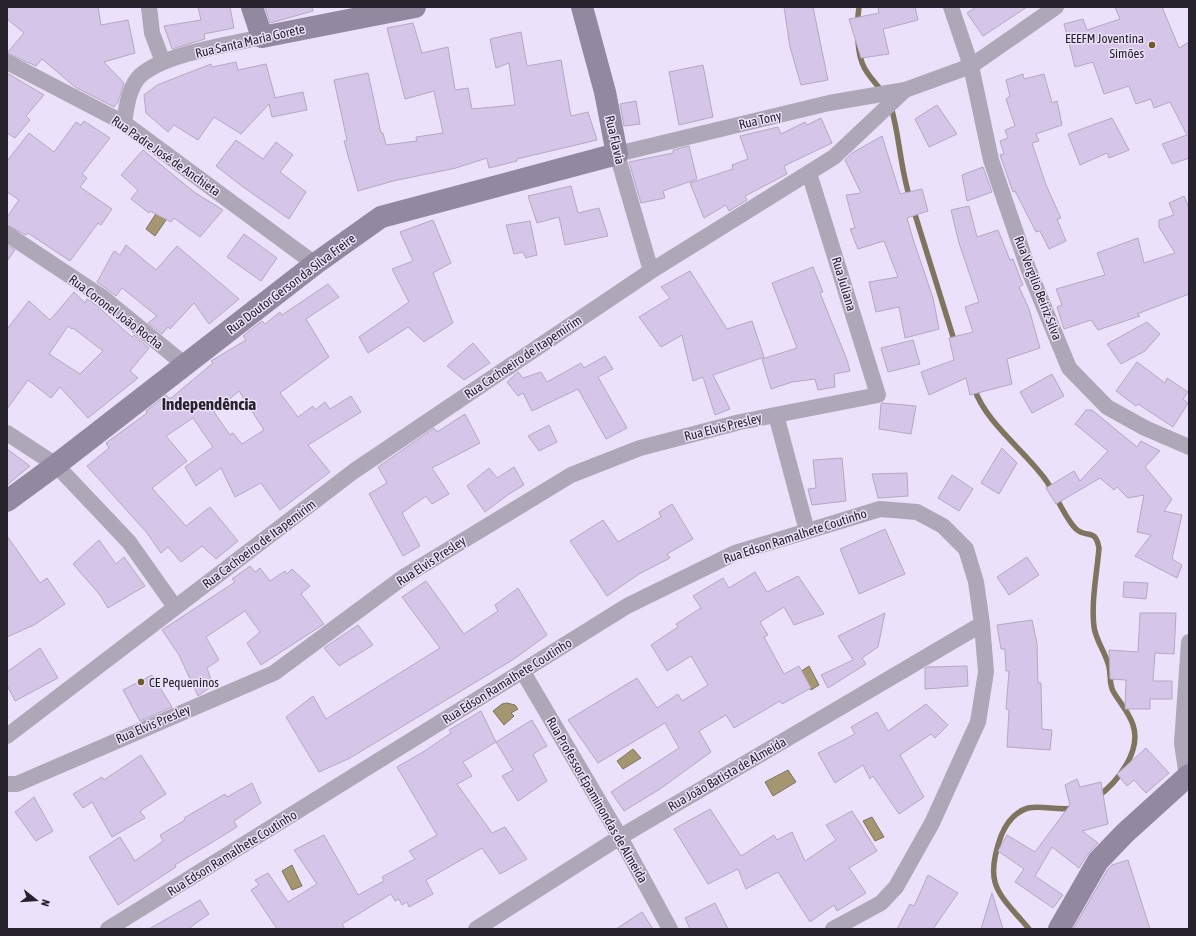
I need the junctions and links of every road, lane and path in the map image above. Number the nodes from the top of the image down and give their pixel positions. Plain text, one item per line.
1 (149, 7) edge
2 (252, 7) edge
3 (415, 7) edge
4 (582, 7) edge
5 (951, 7) edge
6 (1056, 7) edge
7 (262, 37) junction
8 (7, 62) edge
9 (163, 62) junction
10 (971, 66) junction
11 (904, 90) junction
12 (124, 123) junction
13 (617, 154) junction
14 (809, 173) junction
15 (7, 234) edge
16 (315, 264) junction
17 (651, 271) junction
18 (184, 364) junction
19 (878, 395) joint
20 (776, 415) junction
21 (7, 432) edge
22 (1189, 447) edge
23 (56, 465) junction
24 (7, 501) edge
25 (808, 531) junction
26 (175, 607) junction
27 (982, 624) junction
28 (1189, 642) edge
29 (523, 672) junction
30 (7, 736) edge
31 (1188, 776) edge
32 (7, 784) edge
33 (620, 837) junction
34 (114, 928) edge
35 (476, 929) edge
36 (670, 929) edge
37 (833, 929) edge
38 (1059, 929) edge

1 - 9 street
2 - 7 street
3 - 7 street, Rua Santa Maria Gorete
4 - 13 street, Rua Flavia
5 - 10 street, Rua Vergilio Beiriz Silva
6 - 10 street, Rua Cachoeiro de Itapemirim
7 - 9 street, Rua Santa Maria Gorete
8 - 12 street, Rua Padre José de Anchieta
9 - 12 street, Rua Santa Maria Gorete
10 - 11 street, Rua Cachoeiro de Itapemirim
10 - 22 street, Rua Vergilio Beiriz Silva
11 - 13 street, Rua Tony
11 - 14 street, Rua Cachoeiro de Itapemirim
12 - 16 street, Rua Padre José de Anchieta
13 - 16 street, Rua Doutor Gerson da Silva Freire
13 - 17 street, Rua Flavia
14 - 17 street, Rua Cachoeiro de Itapemirim
14 - 19 street, Rua Juliana
15 - 18 street, Rua Coronel João Rocha
16 - 18 street, Rua Doutor Gerson da Silva Freire
17 - 26 street, Rua Cachoeiro de Itapemirim
18 - 23 street, Rua Doutor Gerson da Silva Freire
19 - 20 street, Rua Elvis Presley
20 - 25 street
20 - 32 street, Rua Elvis Presley
21 - 23 street
23 - 24 street, Rua Doutor Gerson da Silva Freire
23 - 26 street
25 - 27 street, Rua Edson Ramalhete Coutinho
25 - 29 street, Rua Edson Ramalhete Coutinho
26 - 30 street, Rua Cachoeiro de Itapemirim
27 - 33 street, Rua João Batista de Almeida
27 - 37 street, Rua Edson Ramalhete Coutinho
28 - 31 street
29 - 33 street, Rua Professor Epaminondas de Almeida
29 - 34 street, Rua Edson Ramalhete Coutinho
31 - 38 street
33 - 35 street, Rua João Batista de Almeida
33 - 36 street, Rua Professor Epaminondas de Almeida

